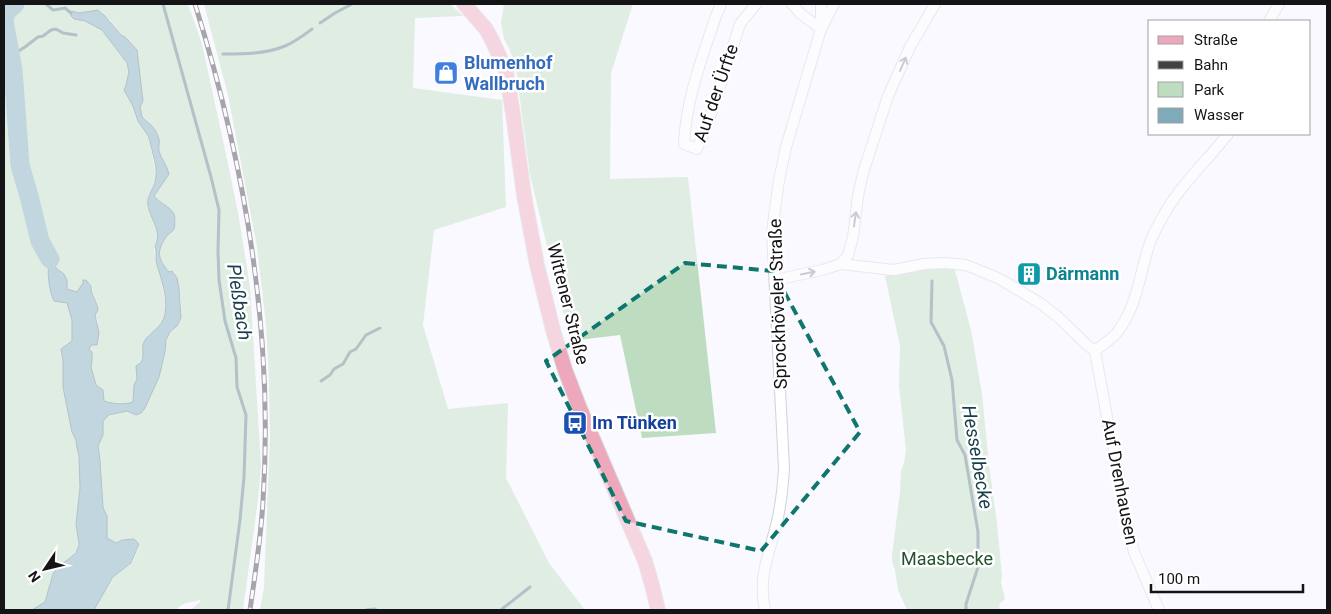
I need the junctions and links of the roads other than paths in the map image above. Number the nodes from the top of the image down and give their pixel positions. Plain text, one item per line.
1 (464, 4) edge
2 (721, 4) edge
3 (756, 4) edge
4 (792, 4) edge
5 (821, 4) edge
6 (834, 4) edge
7 (934, 4) edge
8 (1279, 4) edge
9 (1269, 20) edge
10 (821, 29) junction
11 (1227, 135) edge
12 (841, 264) junction
13 (775, 280) junction
14 (1095, 351) junction
15 (658, 610) edge
16 (765, 610) edge
17 (1159, 610) edge

1 - 15 main road, Wittener Straße
2 - 3 street, Auf der Ürfte
4 - 10 street
5 - 10 street
6 - 10 street, Sprockhöveler Straße
12 -> 7 street
8 - 9 street
10 - 13 street, Sprockhöveler Straße
11 - 14 street
13 -> 12 street
12 - 14 street
13 - 16 street, Sprockhöveler Straße
14 - 17 street, Auf Drenhausen

